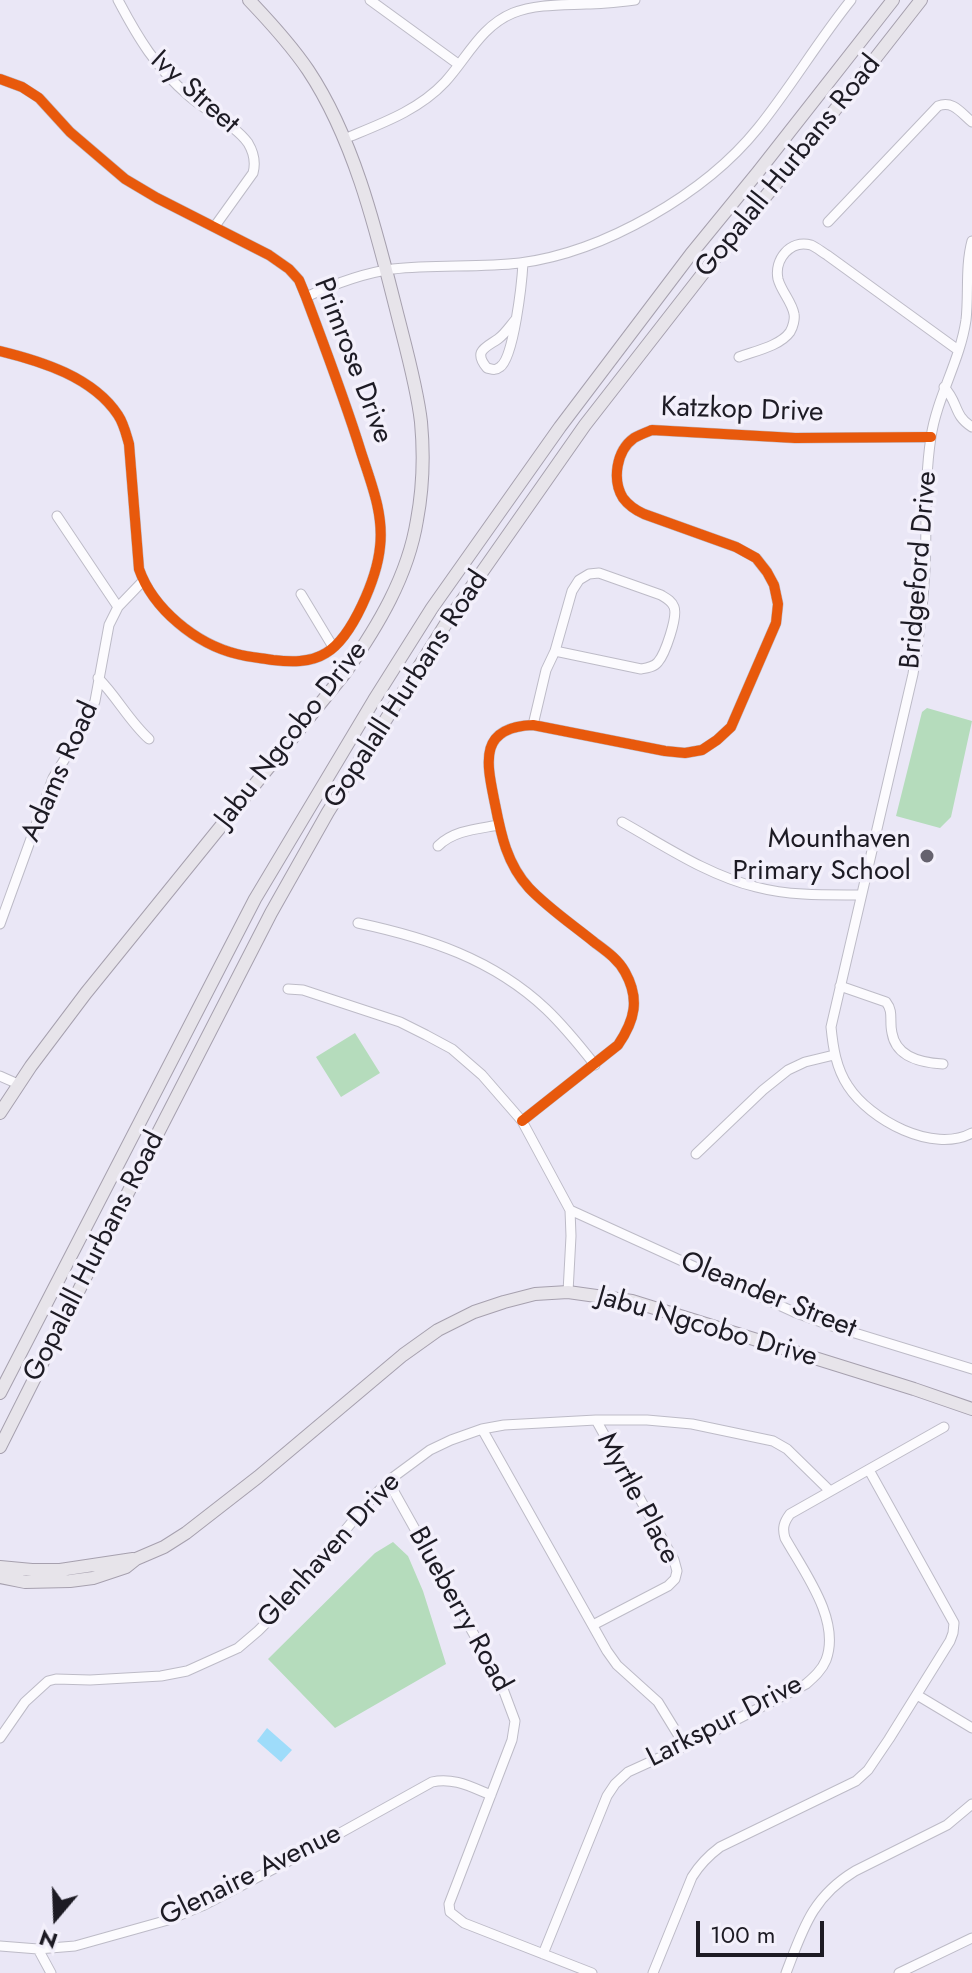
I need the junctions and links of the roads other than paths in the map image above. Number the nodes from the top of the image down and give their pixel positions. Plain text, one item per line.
1 (118, 0) edge
2 (249, 0) edge
3 (370, 0) edge
4 (628, 0) edge
5 (851, 0) edge
6 (893, 0) edge
7 (921, 0) edge
8 (458, 64) junction
9 (0, 79) edge
10 (972, 122) edge
11 (344, 139) junction
12 (828, 222) dead end
13 (215, 226) junction
14 (972, 241) edge
15 (523, 263) junction
16 (386, 270) junction
17 (306, 297) junction
18 (516, 319) junction
19 (958, 350) junction
20 (0, 351) edge
21 (739, 357) dead end
22 (944, 387) junction
23 (972, 427) edge
24 (931, 437) junction
25 (57, 516) dead end
26 (143, 581) junction
27 (301, 594) dead end
28 (118, 607) junction
29 (333, 647) junction
30 (555, 651) junction
31 (98, 678) junction
32 (533, 725) junction
33 (149, 739) dead end
34 (622, 822) dead end
35 (499, 825) junction
36 (438, 846) dead end
37 (861, 895) junction
38 (358, 923) dead end
39 (0, 924) edge
40 (840, 986) junction
41 (288, 989) dead end
42 (834, 1055) junction
43 (943, 1064) dead end
44 (595, 1065) junction
45 (0, 1076) edge
46 (18, 1084) junction
47 (0, 1113) edge
48 (522, 1121) junction
49 (972, 1133) edge
50 (696, 1154) dead end
51 (570, 1210) junction
52 (568, 1292) junction
53 (972, 1369) edge
54 (0, 1393) edge
55 (972, 1409) edge
56 (596, 1420) junction
57 (944, 1427) dead end
58 (482, 1429) junction
59 (0, 1447) edge
60 (869, 1470) junction
61 (388, 1481) junction
62 (830, 1491) junction
63 (136, 1559) junction
64 (0, 1567) edge
65 (0, 1580) edge
66 (593, 1625) junction
67 (917, 1695) junction
68 (972, 1728) edge
69 (0, 1738) edge
70 (685, 1746) junction
71 (491, 1795) junction
72 (972, 1804) edge
73 (972, 1938) edge
74 (0, 1946) edge
75 (38, 1949) junction
76 (543, 1954) junction
77 (51, 1973) edge
78 (592, 1973) edge
79 (653, 1973) edge
80 (786, 1973) edge
81 (899, 1973) edge

1 - 13 street, Ivy Street
2 - 11 main road, Jabu Ngcobo Drive
3 - 8 street
4 - 8 street
5 - 15 street, Primrose Drive
6 - 54 main road, Gopalall Hurbans Road
7 - 59 main road, Gopalall Hurbans Road
8 - 11 street
9 - 13 street, Primrose Drive
10 - 12 street
11 - 16 main road, Jabu Ngcobo Drive
13 - 17 street, Primrose Drive
14 - 19 street, Bridgeford Drive
15 - 16 street, Primrose Drive
15 - 18 street
16 - 17 street, Primrose Drive
16 - 46 main road, Jabu Ngcobo Drive
17 - 29 street, Primrose Drive
18 - 18 street
19 - 21 street
19 - 22 street, Bridgeford Drive
20 - 26 street
22 - 23 street
22 - 24 street, Bridgeford Drive
24 - 32 street, Katzkop Drive
24 - 37 street, Bridgeford Drive
25 - 28 street
26 - 28 street, Adams Road
26 - 29 street
27 - 29 street
28 - 31 street, Adams Road
30 - 30 street
30 - 32 street
31 - 33 street
31 - 39 street, Adams Road
32 - 35 street
34 - 37 street
35 - 36 street
35 - 44 street
37 - 40 street, Bridgeford Drive
38 - 44 street
40 - 42 street, Bridgeford Drive
40 - 43 street
41 - 48 street
42 - 49 street, Bridgeford Drive
42 - 50 street
44 - 48 street
45 - 46 street
46 - 47 main road, Jabu Ngcobo Drive
48 - 51 street
51 - 52 street
51 - 53 street, Oleander Street
52 - 55 main road, Jabu Ngcobo Drive
52 - 63 main road, Jabu Ngcobo Drive
56 - 58 street, Glenhaven Drive
56 - 62 street, Glenhaven Drive
56 - 66 street, Myrtle Place
57 - 60 street, Larkspur Drive
58 - 61 street, Glenhaven Drive
58 - 66 street
60 - 62 street, Larkspur Drive
60 - 67 street
61 - 69 street, Glenhaven Drive
61 - 71 street, Blueberry Road
62 - 70 street, Larkspur Drive
63 - 64 main road, Jabu Ngcobo Drive
63 - 65 main road, Jabu Ngcobo Drive
66 - 70 street
67 - 68 street
67 - 79 street
70 - 76 street, Larkspur Drive
71 - 75 street, Glenaire Avenue
71 - 76 street, Blueberry Road
72 - 80 street
73 - 81 street
74 - 75 street, Glenaire Avenue
75 - 77 street
76 - 78 street, Blueberry Road

